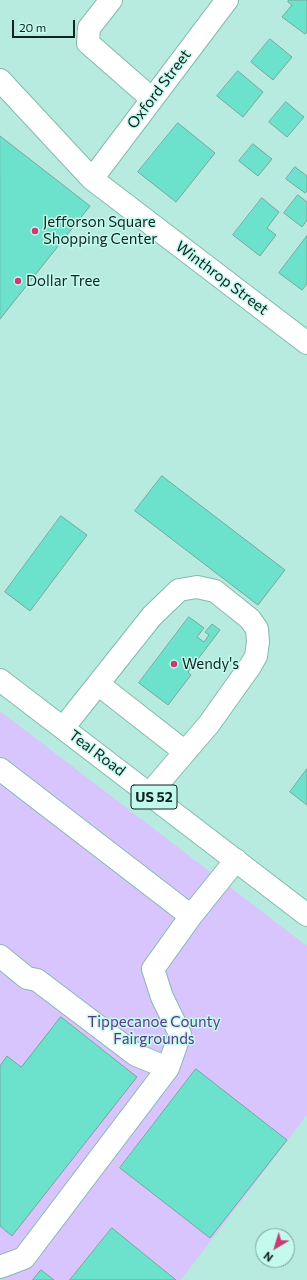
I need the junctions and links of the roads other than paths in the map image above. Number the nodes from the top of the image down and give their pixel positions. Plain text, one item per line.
1 (111, 0) edge
2 (227, 0) edge
3 (0, 80) edge
4 (152, 99) junction
5 (92, 179) junction
6 (307, 343) edge
7 (0, 680) edge
8 (98, 684) junction
9 (63, 728) junction
10 (185, 752) junction
11 (0, 769) edge
12 (150, 793) junction
13 (236, 860) junction
14 (307, 915) edge
15 (191, 916) junction
16 (0, 956) edge
17 (168, 1068) junction
18 (0, 1267) edge

1 - 4 street
2 - 4 street, Oxford Street
3 - 5 street, Winthrop Street
4 - 5 street, Oxford Street
5 - 6 street, Winthrop Street
7 - 9 street, Teal Road / US 52
8 - 9 street
8 - 10 street
8 - 10 street
9 - 12 street, Teal Road / US 52
10 - 12 street
11 - 15 street
12 - 13 street, Teal Road / US 52
13 - 14 street, Teal Road / US 52
13 - 15 street
15 - 17 street
16 - 17 street
17 - 18 street

